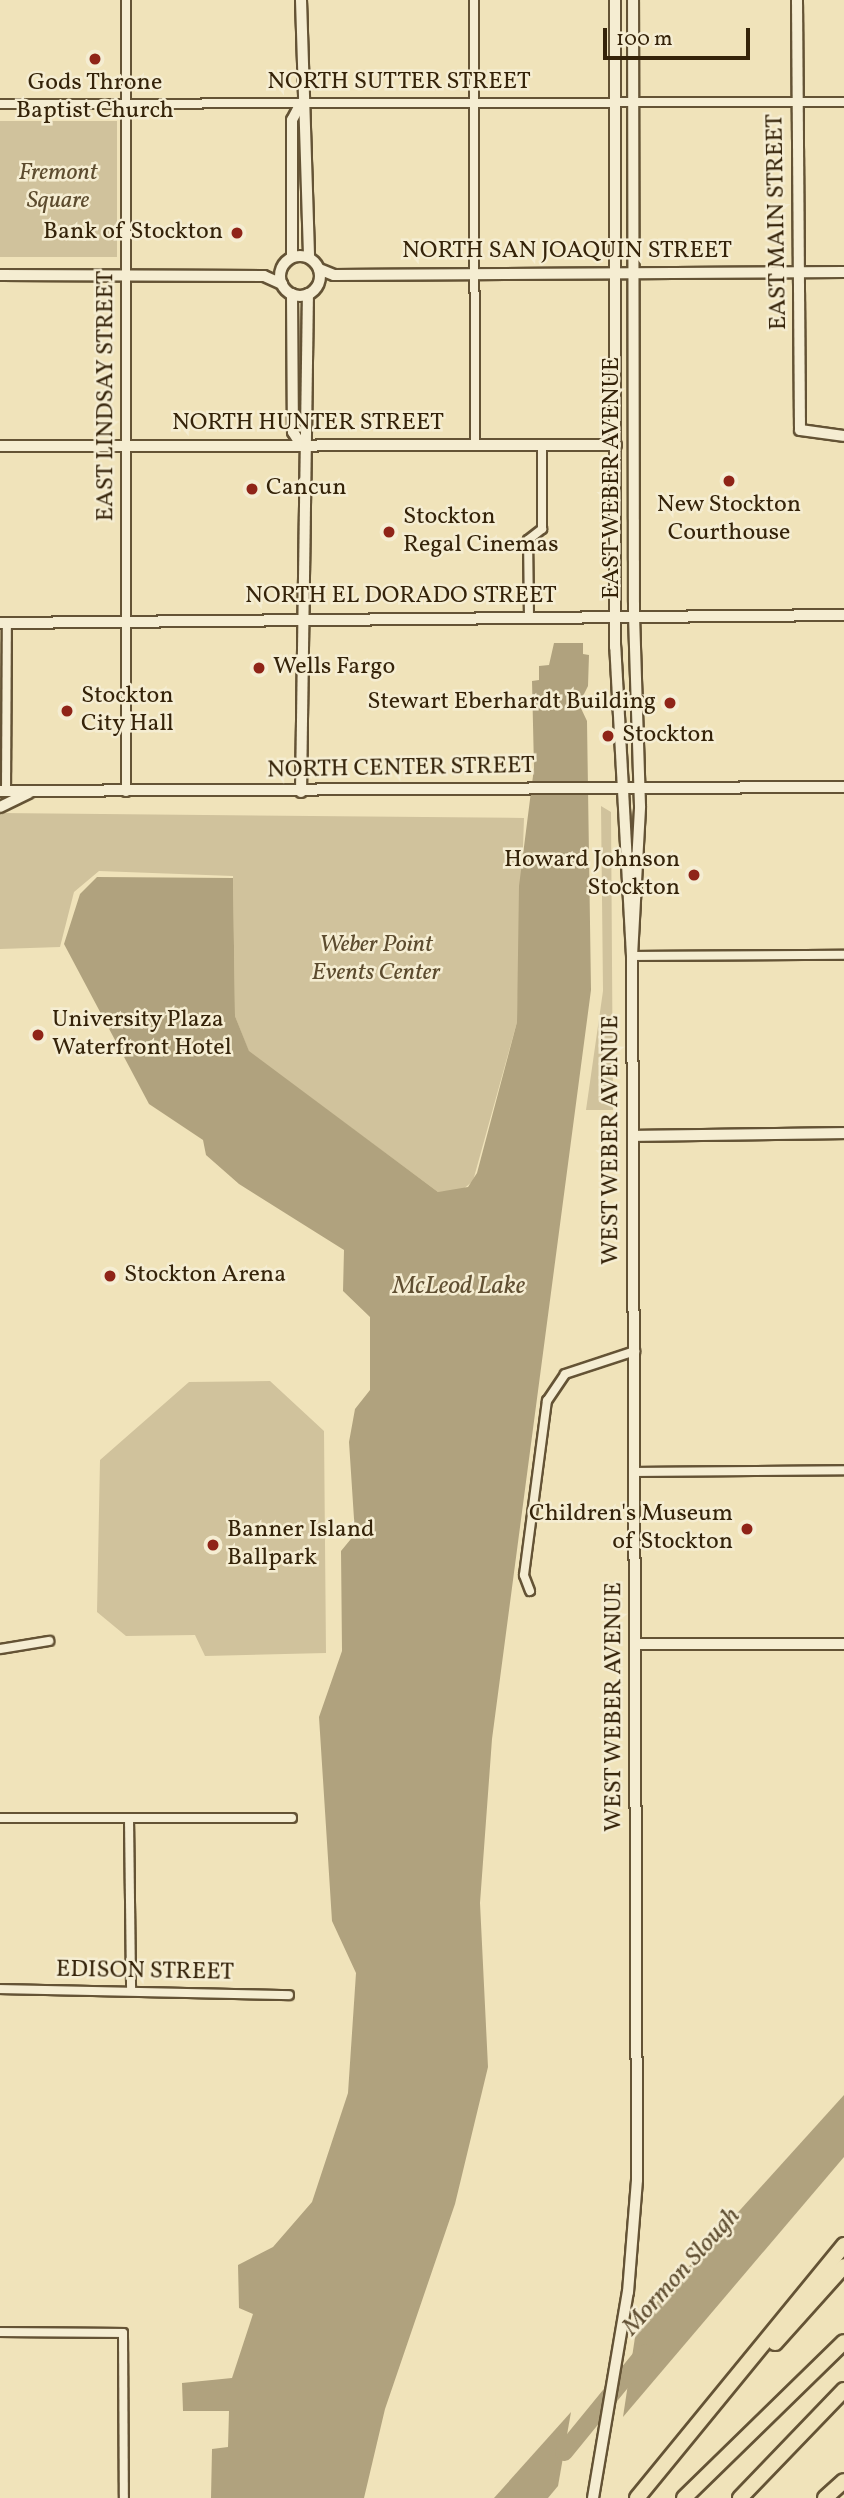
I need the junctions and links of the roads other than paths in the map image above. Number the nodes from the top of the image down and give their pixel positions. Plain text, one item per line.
1 (126, 0) edge
2 (301, 0) edge
3 (474, 0) edge
4 (615, 0) edge
5 (633, 0) edge
6 (797, 0) edge
7 (474, 102) junction
8 (616, 102) junction
9 (633, 102) junction
10 (797, 102) junction
11 (844, 102) edge
12 (126, 103) junction
13 (301, 103) junction
14 (0, 104) edge
15 (296, 198) junction
16 (308, 223) junction
17 (292, 257) junction
18 (309, 257) junction
19 (282, 267) junction
20 (319, 269) junction
21 (800, 272) junction
22 (844, 272) edge
23 (475, 273) junction
24 (616, 273) junction
25 (634, 273) junction
26 (126, 274) junction
27 (0, 275) edge
28 (334, 275) junction
29 (264, 276) junction
30 (318, 283) junction
31 (282, 284) junction
32 (292, 294) junction
33 (308, 294) junction
34 (844, 436) edge
35 (301, 445) junction
36 (475, 445) junction
37 (542, 445) junction
38 (616, 445) junction
39 (0, 446) edge
40 (126, 446) junction
41 (844, 615) edge
42 (529, 617) junction
43 (615, 617) junction
44 (634, 617) junction
45 (302, 618) junction
46 (126, 620) junction
47 (3, 623) edge
48 (639, 787) junction
49 (844, 787) edge
50 (621, 788) junction
51 (3, 791) edge
52 (32, 792) junction
53 (126, 792) junction
54 (302, 792) junction
55 (0, 807) edge
56 (844, 955) edge
57 (632, 956) junction
58 (844, 1133) edge
59 (633, 1136) junction
60 (635, 1351) junction
61 (844, 1470) edge
62 (635, 1472) junction
63 (530, 1591) dead end
64 (49, 1641) dead end
65 (636, 1644) junction
66 (844, 1644) edge
67 (0, 1649) edge
68 (0, 1818) edge
69 (292, 1818) dead end
70 (129, 1819) junction
71 (0, 1989) edge
72 (131, 1990) junction
73 (289, 1994) dead end
74 (844, 2245) edge
75 (844, 2266) edge
76 (0, 2332) edge
77 (844, 2342) edge
78 (844, 2390) edge
79 (711, 2408) junction
80 (844, 2481) edge
81 (124, 2498) edge
82 (593, 2498) edge
83 (637, 2498) edge
84 (684, 2498) edge
85 (740, 2498) edge
86 (825, 2498) edge

1 - 12 street, EAST LINDSAY STREET
2 - 13 street
3 - 7 street
4 - 8 street, EAST WEBER AVENUE
5 - 9 street, EAST WEBER AVENUE
6 - 10 street, EAST MAIN STREET
7 - 8 street, NORTH SUTTER STREET
7 - 13 street, NORTH SUTTER STREET
7 - 23 street
8 - 9 street, NORTH SUTTER STREET
8 - 24 street, EAST WEBER AVENUE
9 - 10 street, NORTH SUTTER STREET
9 - 25 street, EAST WEBER AVENUE
10 - 11 street, NORTH SUTTER STREET
10 - 21 street, EAST MAIN STREET
12 - 13 street, NORTH SUTTER STREET
12 - 14 street, NORTH SUTTER STREET
12 - 26 street, EAST LINDSAY STREET
13 - 15 street
13 - 16 street
15 - 16 street
15 - 17 street
16 - 18 street
17 - 18 street
17 - 19 street
18 - 20 street
19 - 29 street
19 - 31 street
20 - 28 street, NORTH SAN JOAQUIN STREET
20 - 30 street
21 - 22 street, NORTH SAN JOAQUIN STREET
21 - 25 street, NORTH SAN JOAQUIN STREET
21 - 34 street, EAST MAIN STREET
23 - 24 street, NORTH SAN JOAQUIN STREET
23 - 28 street, NORTH SAN JOAQUIN STREET
23 - 36 street
24 - 25 street, NORTH SAN JOAQUIN STREET
24 - 38 street, EAST WEBER AVENUE
25 - 44 street, EAST WEBER AVENUE
26 - 27 street
26 - 29 street
26 - 40 street, EAST LINDSAY STREET
28 - 30 street, NORTH SAN JOAQUIN STREET
29 - 31 street
30 - 33 street
31 - 32 street
32 - 33 street
32 - 35 street
33 - 35 street
35 - 36 street, NORTH HUNTER STREET
35 - 40 street, NORTH HUNTER STREET
35 - 45 street
36 - 37 street, NORTH HUNTER STREET
37 - 38 street, NORTH HUNTER STREET
37 - 42 street
38 - 43 street, EAST WEBER AVENUE
39 - 40 street, NORTH HUNTER STREET
40 - 46 street, EAST LINDSAY STREET
41 - 44 street, NORTH EL DORADO STREET
42 - 43 street, NORTH EL DORADO STREET
42 - 45 street, NORTH EL DORADO STREET
43 - 44 street, NORTH EL DORADO STREET
43 - 50 street, EAST WEBER AVENUE
44 - 48 street, EAST WEBER AVENUE
45 - 46 street, NORTH EL DORADO STREET
45 - 54 street
46 - 47 street, NORTH EL DORADO STREET
46 - 53 street, EAST LINDSAY STREET
47 - 51 street
48 - 49 street, NORTH CENTER STREET
48 - 50 street, NORTH CENTER STREET
48 - 57 street, EAST WEBER AVENUE
50 - 54 street, NORTH CENTER STREET
50 - 57 street, WEST WEBER AVENUE
51 - 52 street, NORTH CENTER STREET
52 - 53 street, NORTH CENTER STREET
52 - 55 street
53 - 54 street, NORTH CENTER STREET
56 - 57 street
57 - 59 street, WEST WEBER AVENUE
58 - 59 street
59 - 60 street, WEST WEBER AVENUE
60 - 62 street, WEST WEBER AVENUE
60 - 63 street
61 - 62 street
62 - 65 street, WEST WEBER AVENUE
64 - 67 street
65 - 66 street
65 - 82 street, WEST WEBER AVENUE
68 - 70 street
69 - 70 street
70 - 72 street
71 - 72 street, EDISON STREET
72 - 73 street, EDISON STREET
74 - 79 highway
75 - 79 highway
76 - 81 street
77 - 84 highway
78 - 85 highway
79 - 83 highway
80 - 86 highway

